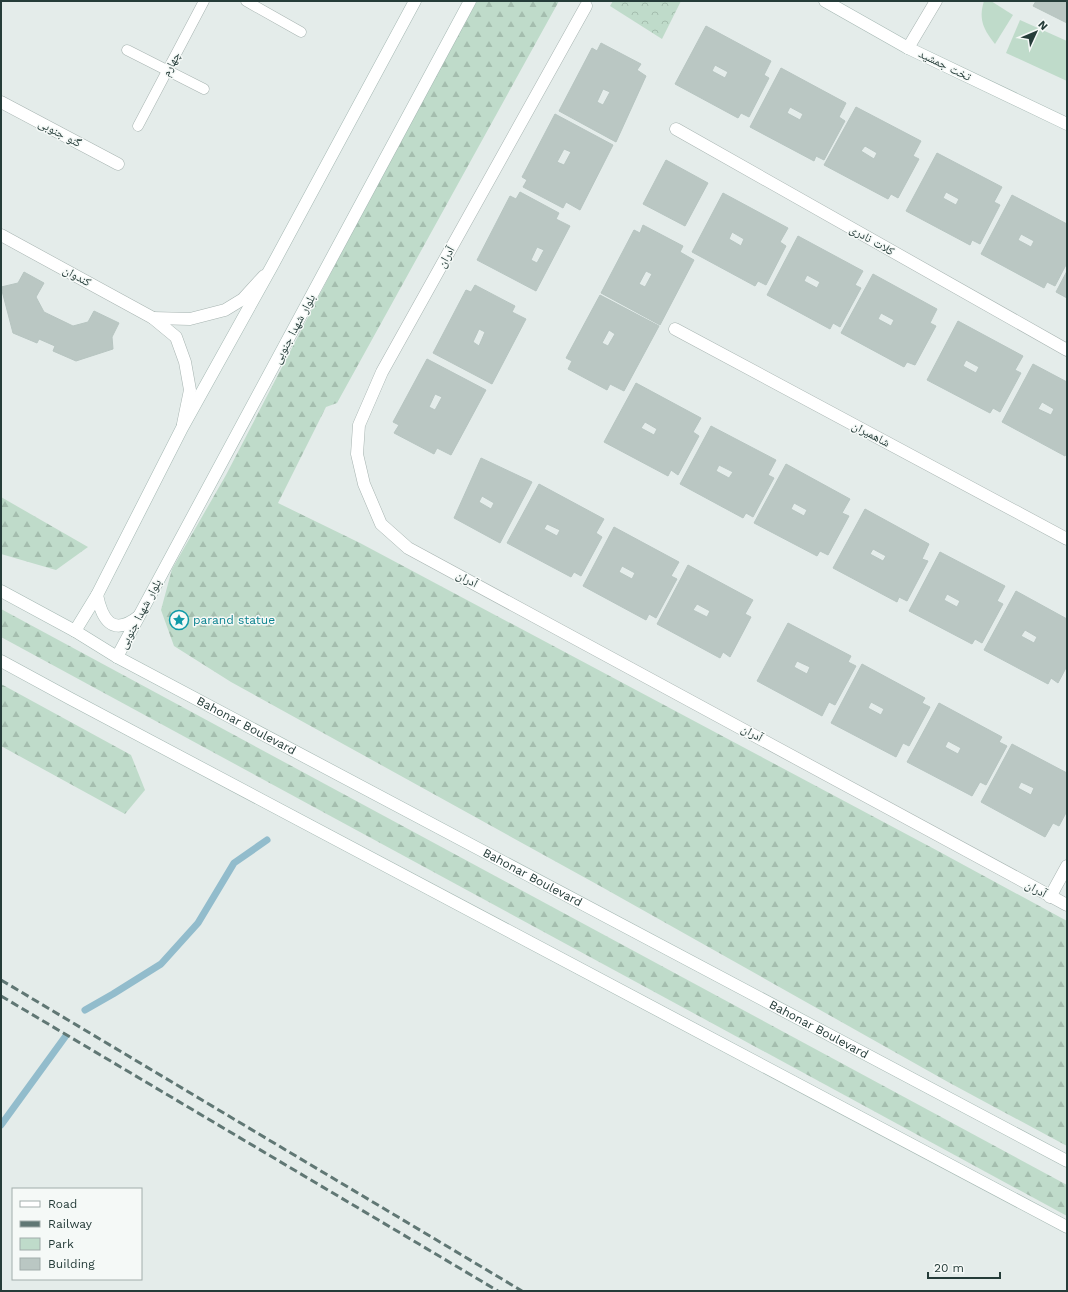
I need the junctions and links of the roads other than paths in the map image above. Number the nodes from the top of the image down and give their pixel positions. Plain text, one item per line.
1 (204, 1) edge
2 (246, 1) edge
3 (415, 1) edge
4 (470, 1) edge
5 (825, 1) edge
6 (936, 1) edge
7 (586, 6) dead end
8 (301, 32) dead end
9 (908, 48) junction
10 (127, 50) dead end
11 (167, 71) junction
12 (204, 89) dead end
13 (1, 102) edge
14 (1067, 124) edge
15 (138, 126) dead end
16 (676, 129) dead end
17 (118, 164) dead end
18 (1, 235) edge
19 (272, 266) junction
20 (153, 318) junction
21 (675, 329) dead end
22 (1067, 350) edge
23 (182, 428) junction
24 (1067, 539) edge
25 (1, 591) edge
26 (97, 595) junction
27 (139, 616) junction
28 (75, 631) junction
29 (117, 657) junction
30 (1, 661) edge
31 (1067, 866) edge
32 (1050, 897) junction
33 (1067, 905) edge
34 (1067, 1161) edge
35 (1067, 1227) edge

1 - 11 lane, چهارم
2 - 8 lane
3 - 19 street
4 - 27 street, بلوار شهدا جنوبی
5 - 9 street, تخت جمشید
6 - 9 street
7 - 32 street, آدران
9 - 14 street, تخت جمشید
10 - 11 lane
11 - 12 lane
11 - 15 lane, چهارم
13 - 17 street, گنو جنوبی
16 - 22 street, کلات نادری
18 - 20 street, کندوان
19 - 20 street
19 - 23 street
20 - 23 street, کندوان
21 - 24 street, شاهمیران
23 - 26 street
25 - 28 street, Bahonar Boulevard
26 - 27 street
26 - 28 street
27 - 29 street, بلوار شهدا جنوبی
28 - 29 street, Bahonar Boulevard
29 - 34 street, Bahonar Boulevard
30 - 35 street
31 - 32 street
32 - 33 street, آدران

